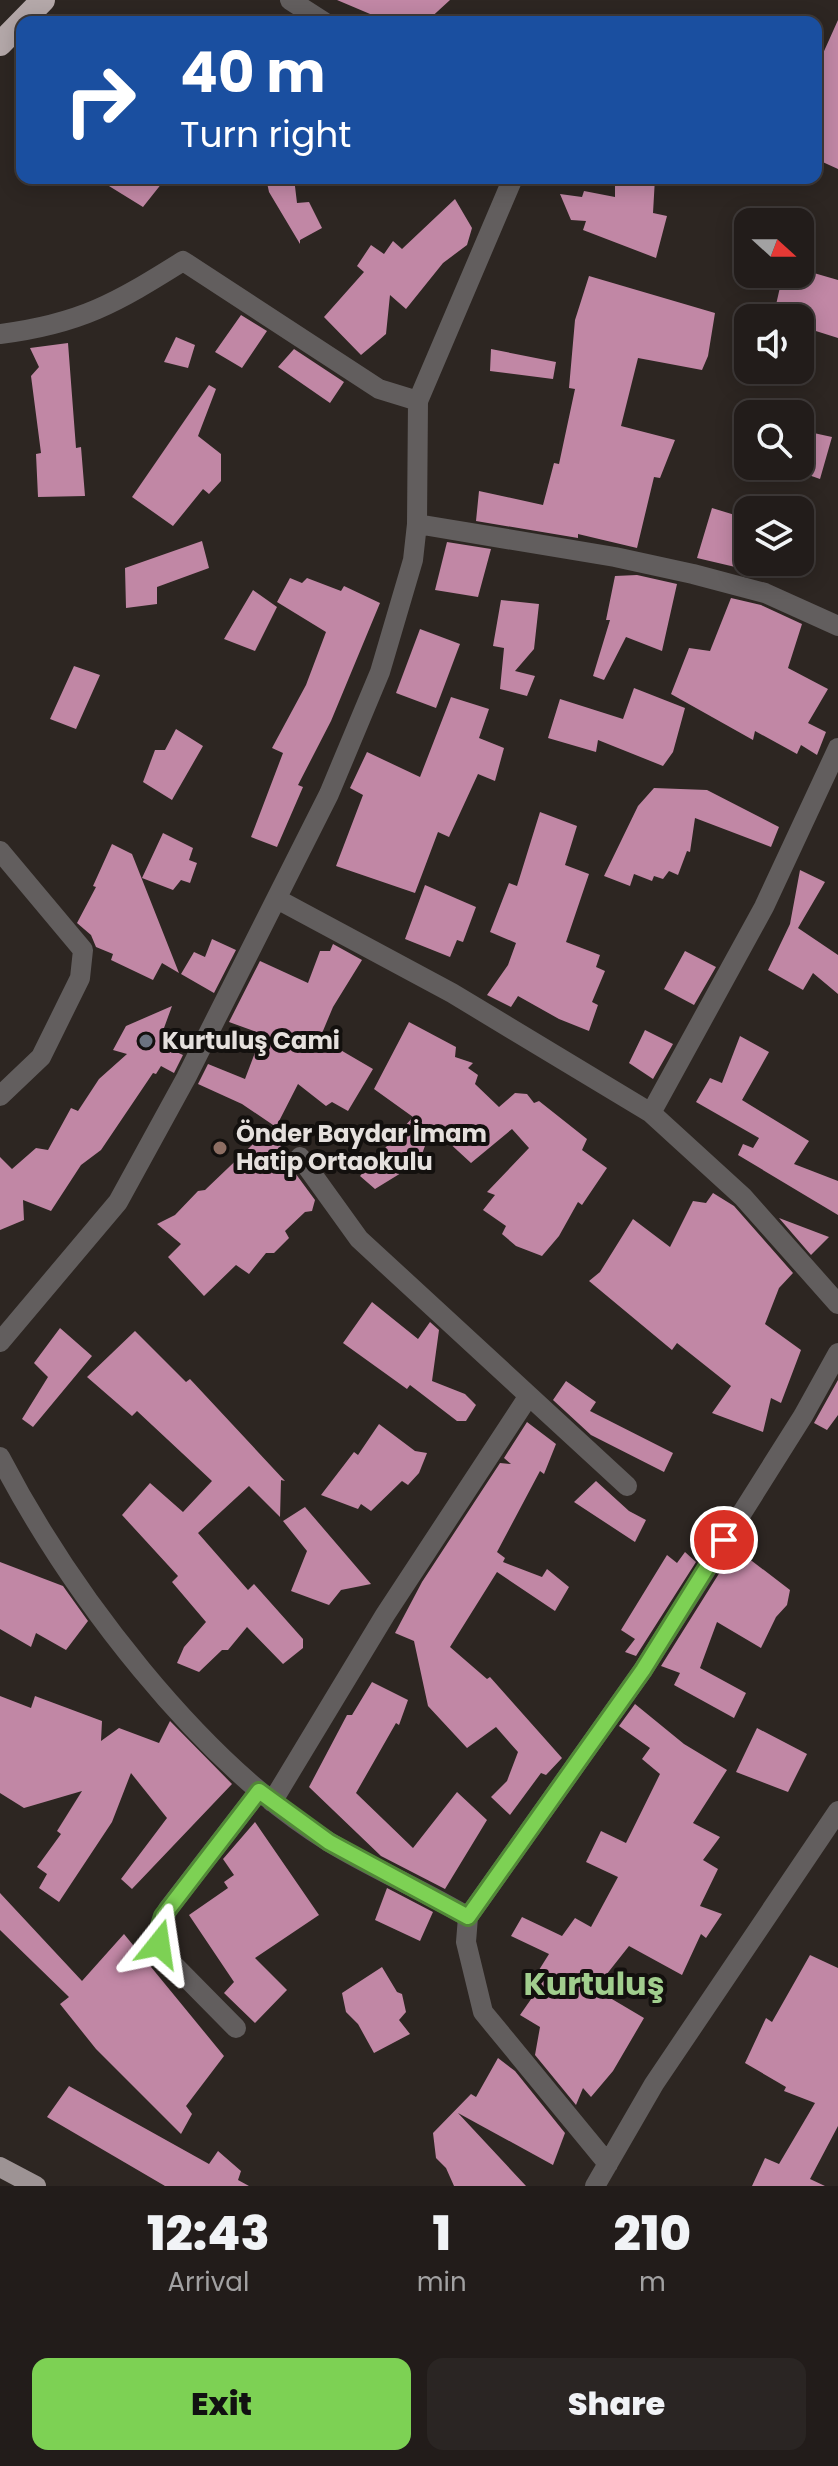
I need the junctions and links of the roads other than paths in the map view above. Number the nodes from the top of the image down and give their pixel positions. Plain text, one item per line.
1 (43, 0) edge
2 (290, 0) edge
3 (27, 16) edge
4 (315, 16) edge
5 (16, 28) edge
6 (0, 44) edge
7 (510, 184) edge
8 (0, 334) edge
9 (418, 401) junction
10 (417, 524) junction
11 (838, 626) edge
12 (838, 748) edge
13 (0, 851) edge
14 (277, 899) junction
15 (0, 1096) edge
16 (651, 1113) junction
17 (300, 1157) dead end
18 (838, 1304) edge
19 (0, 1342) edge
20 (838, 1353) edge
21 (528, 1397) junction
22 (0, 1457) edge
23 (627, 1486) dead end
24 (265, 1796) junction
25 (838, 1811) edge
26 (468, 1917) junction
27 (236, 2028) dead end
28 (608, 2164) junction
29 (0, 2167) edge
30 (36, 2186) edge
31 (595, 2186) edge

1 - 3 highway
2 - 4 street
5 - 6 highway
7 - 9 street
8 - 9 street
9 - 10 street
10 - 11 street
10 - 14 street
12 - 16 street
13 - 15 street
14 - 16 street
14 - 19 street
16 - 18 street
17 - 21 street
20 - 26 street
21 - 23 street
21 - 24 street
22 - 24 street
24 - 26 street
24 - 27 street
25 - 28 street
26 - 28 street
28 - 31 street
29 - 30 main road

